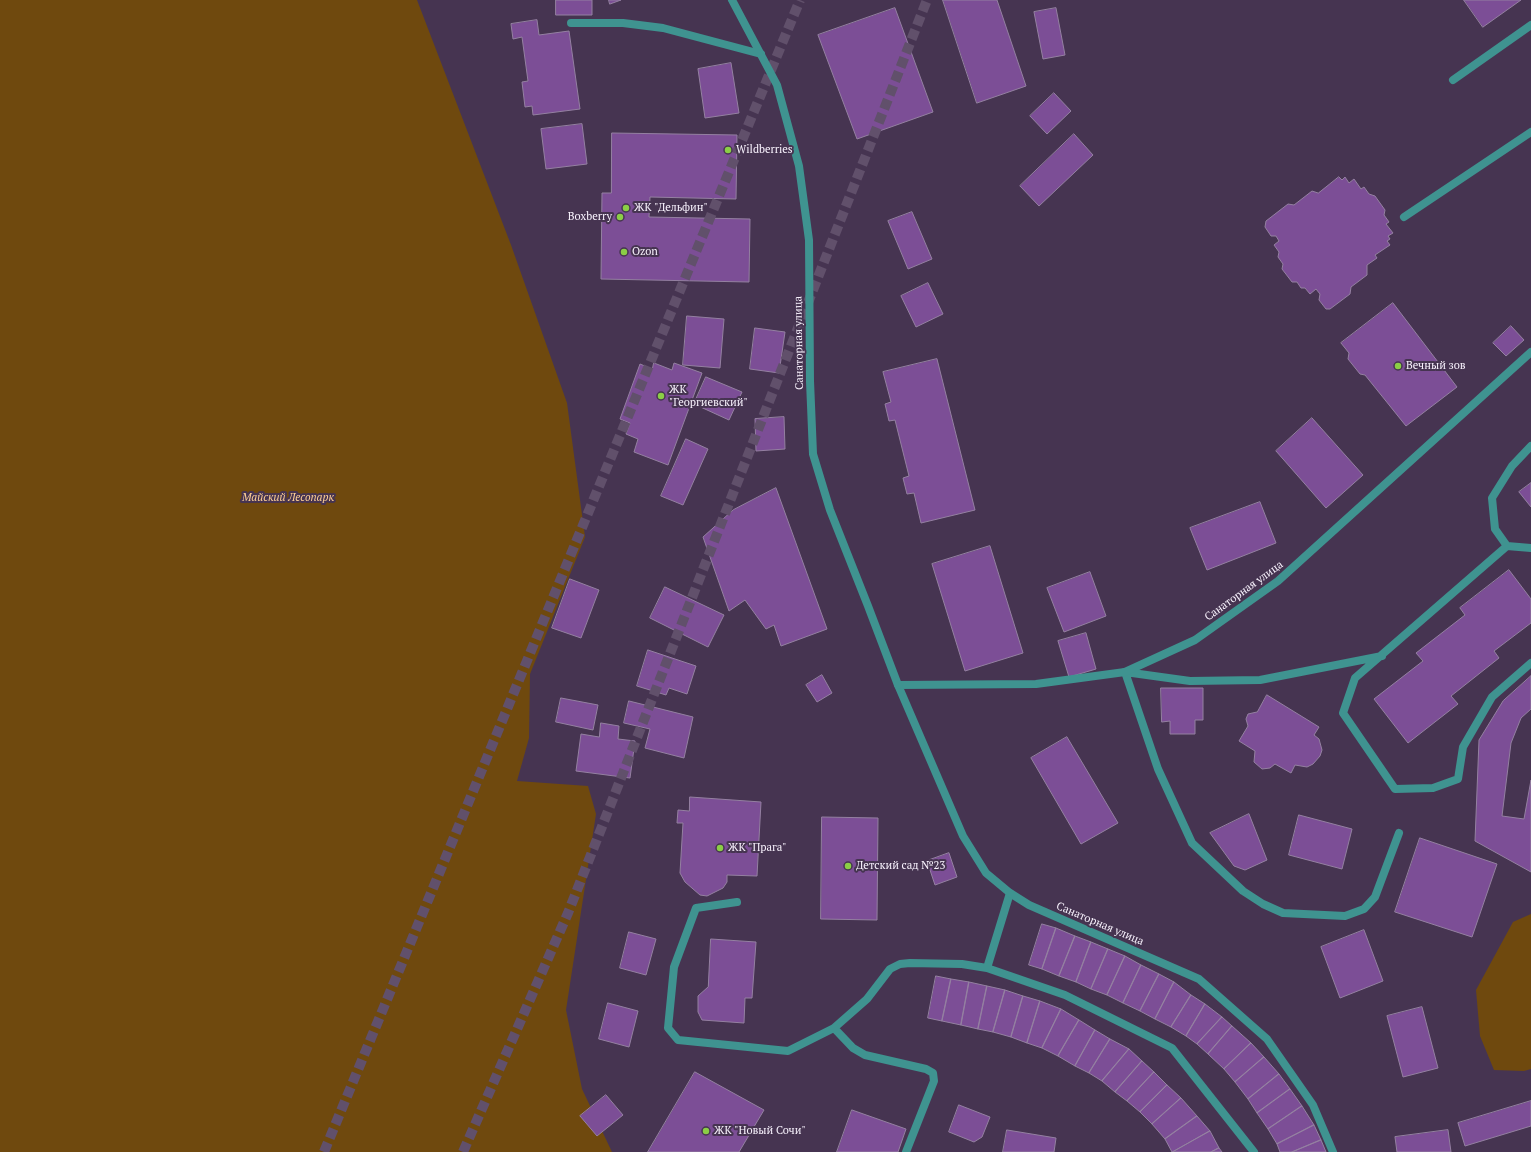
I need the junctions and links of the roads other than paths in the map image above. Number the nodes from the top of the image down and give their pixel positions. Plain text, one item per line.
1 (732, 0) edge
2 (571, 23) dead end
3 (1531, 25) edge
4 (761, 54) junction
5 (1453, 80) dead end
6 (1531, 132) edge
7 (1404, 217) dead end
8 (1531, 352) edge
9 (1531, 446) edge
10 (1507, 546) junction
11 (1531, 548) edge
12 (1382, 656) junction
13 (1531, 663) edge
14 (1125, 672) junction
15 (898, 685) junction
16 (1399, 833) dead end
17 (1010, 894) junction
18 (737, 902) dead end
19 (987, 968) junction
20 (834, 1028) junction
21 (906, 1152) edge
22 (1254, 1152) edge
23 (1333, 1152) edge

1 - 4 street, Санаторная улица
2 - 4 street
3 - 5 street
4 - 15 street, Санаторная улица
6 - 7 street
8 - 14 street, Санаторная улица
9 - 10 street
10 - 11 street
10 - 12 street
12 - 13 street
12 - 14 street
14 - 15 street, Санаторная улица
14 - 16 street
15 - 17 street, Санаторная улица
17 - 19 street
17 - 23 street, Санаторная улица
18 - 20 street
19 - 20 street
19 - 22 street
20 - 21 street

